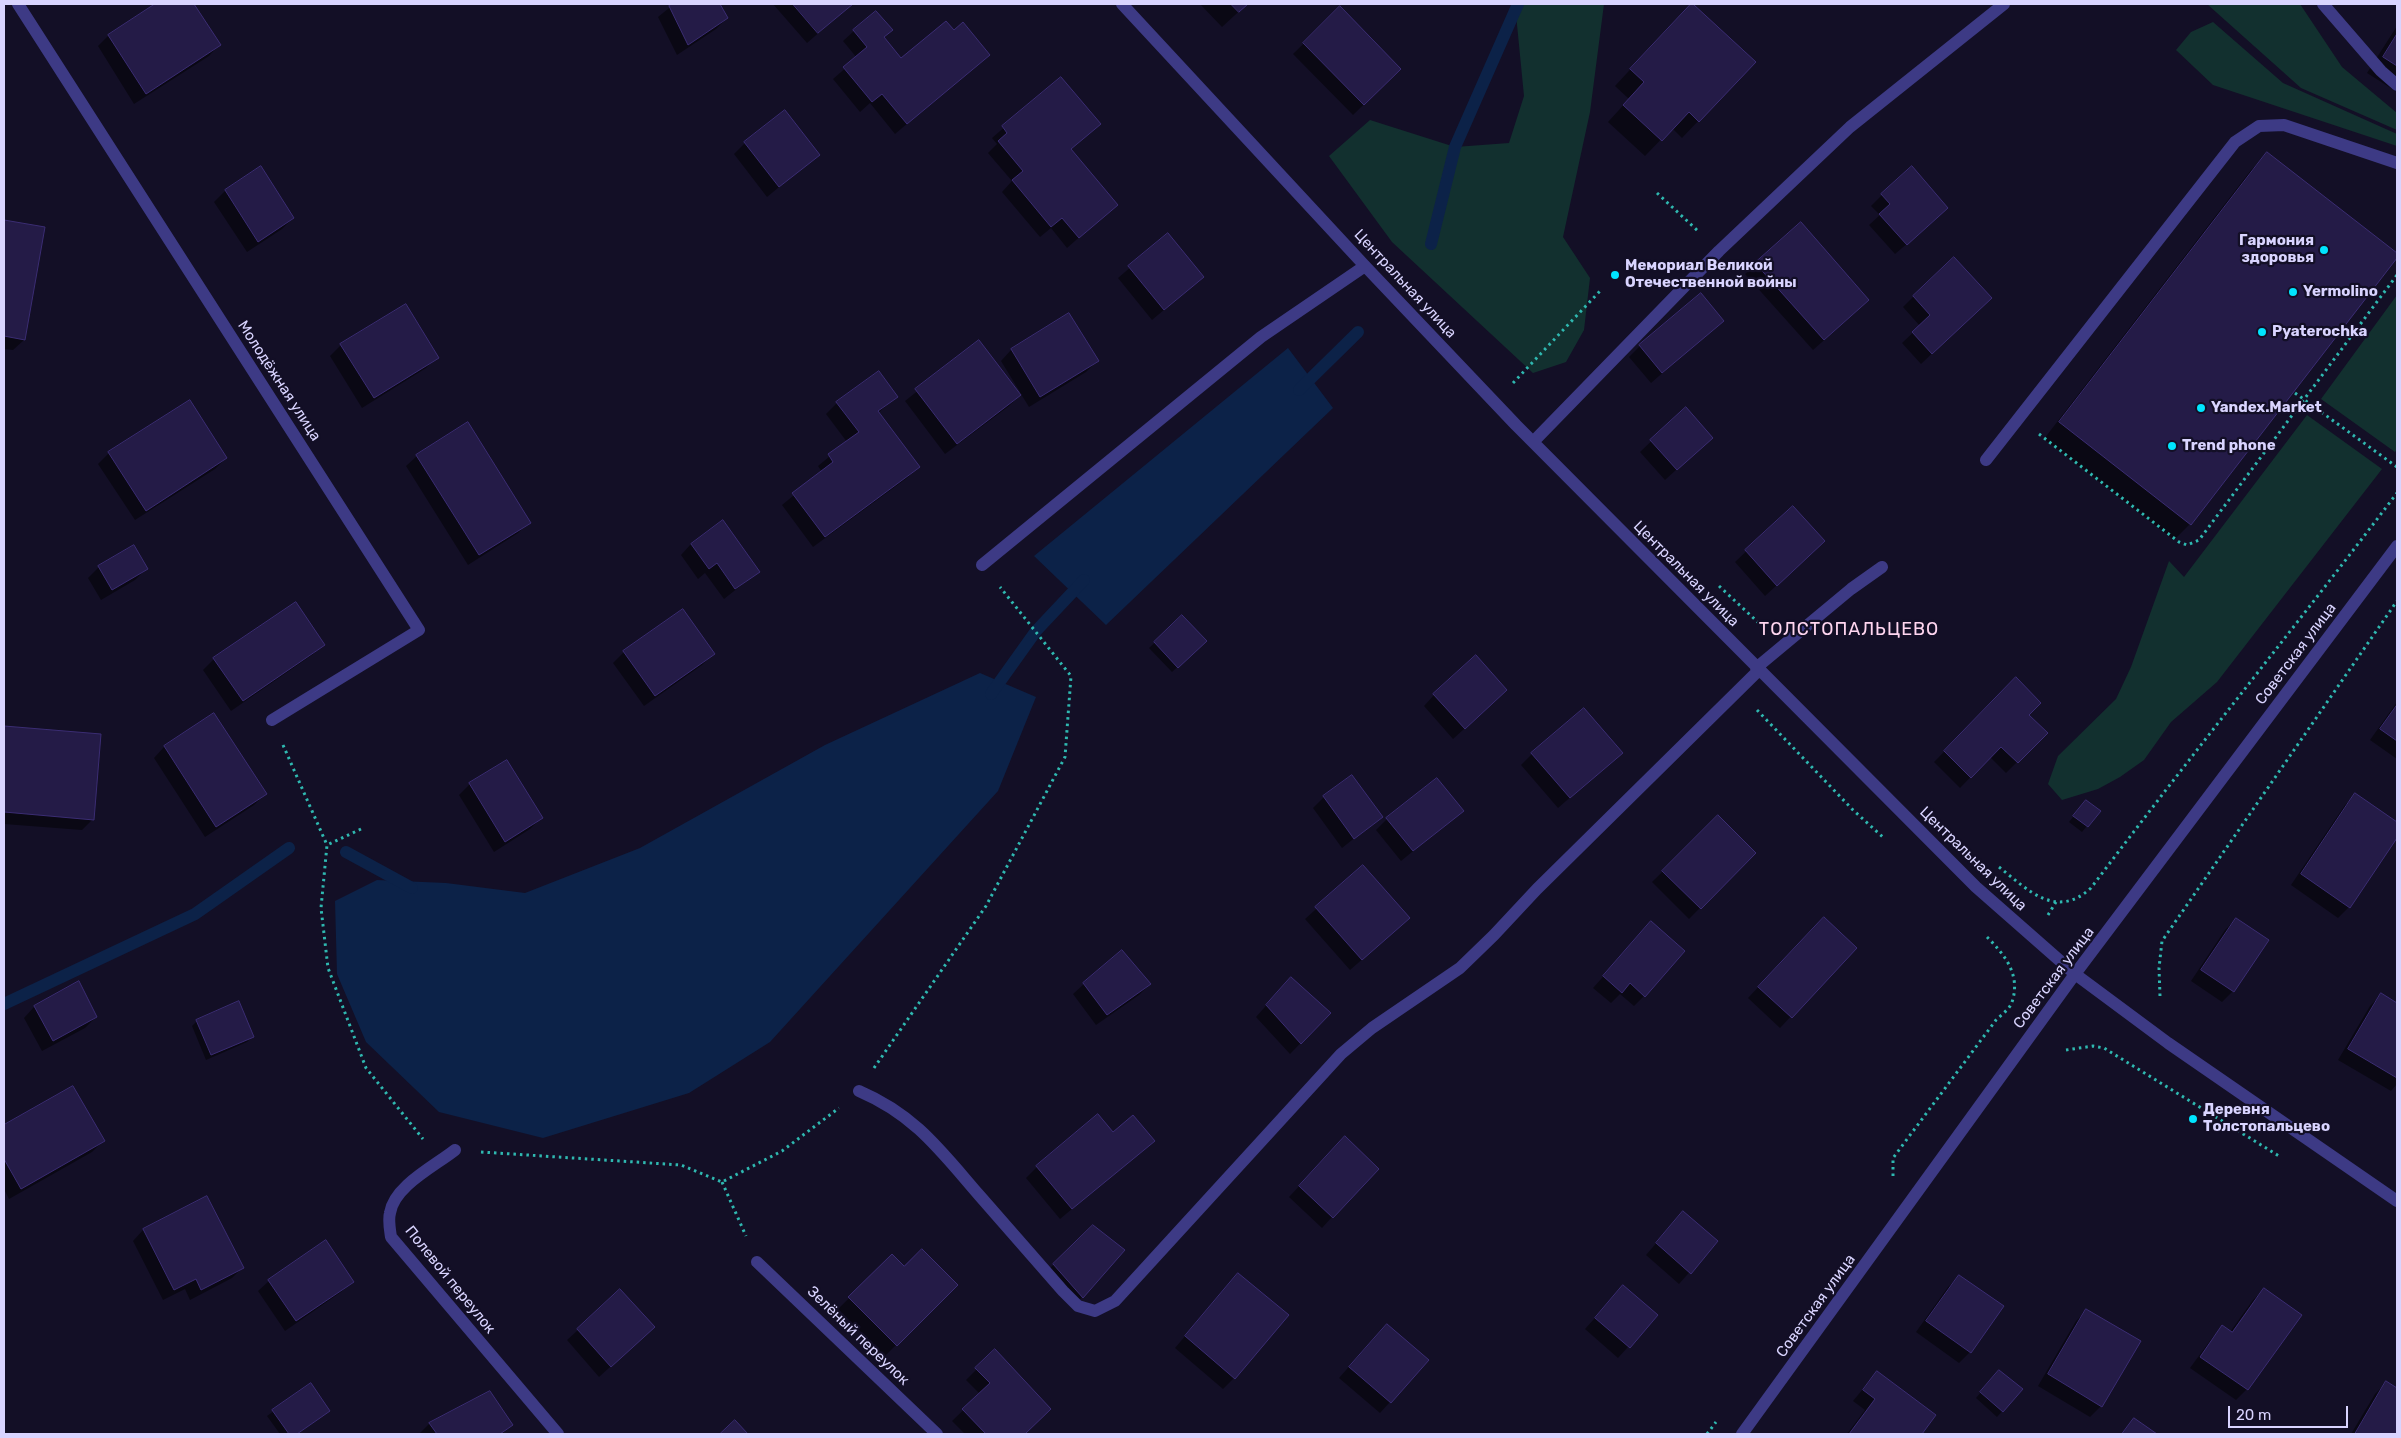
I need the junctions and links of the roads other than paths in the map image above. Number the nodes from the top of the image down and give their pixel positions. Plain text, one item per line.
1 (18, 4) edge
2 (1122, 4) edge
3 (2004, 4) edge
4 (2323, 4) edge
5 (2397, 85) edge
6 (2397, 163) edge
7 (1365, 266) junction
8 (1533, 442) junction
9 (1986, 460) dead end
10 (2397, 546) edge
11 (982, 565) road end
12 (1882, 567) dead end
13 (1757, 669) junction
14 (272, 720) road end
15 (2075, 974) junction
16 (859, 1090) road end
17 (455, 1150) road end
18 (2397, 1201) edge
19 (757, 1262) road end
20 (558, 1434) edge
21 (937, 1434) edge
22 (1742, 1434) edge

1 - 14 street, Молодёжная улица
2 - 7 street, Центральная улица
3 - 8 street
4 - 5 street
6 - 9 street
7 - 8 street, Центральная улица
7 - 11 street
8 - 13 street, Центральная улица
10 - 15 street, Советская улица
12 - 13 street
13 - 15 street, Центральная улица
13 - 16 street
15 - 18 street, Центральная улица
15 - 22 street, Советская улица
17 - 20 street, Полевой переулок
19 - 21 street, Зелёный переулок

